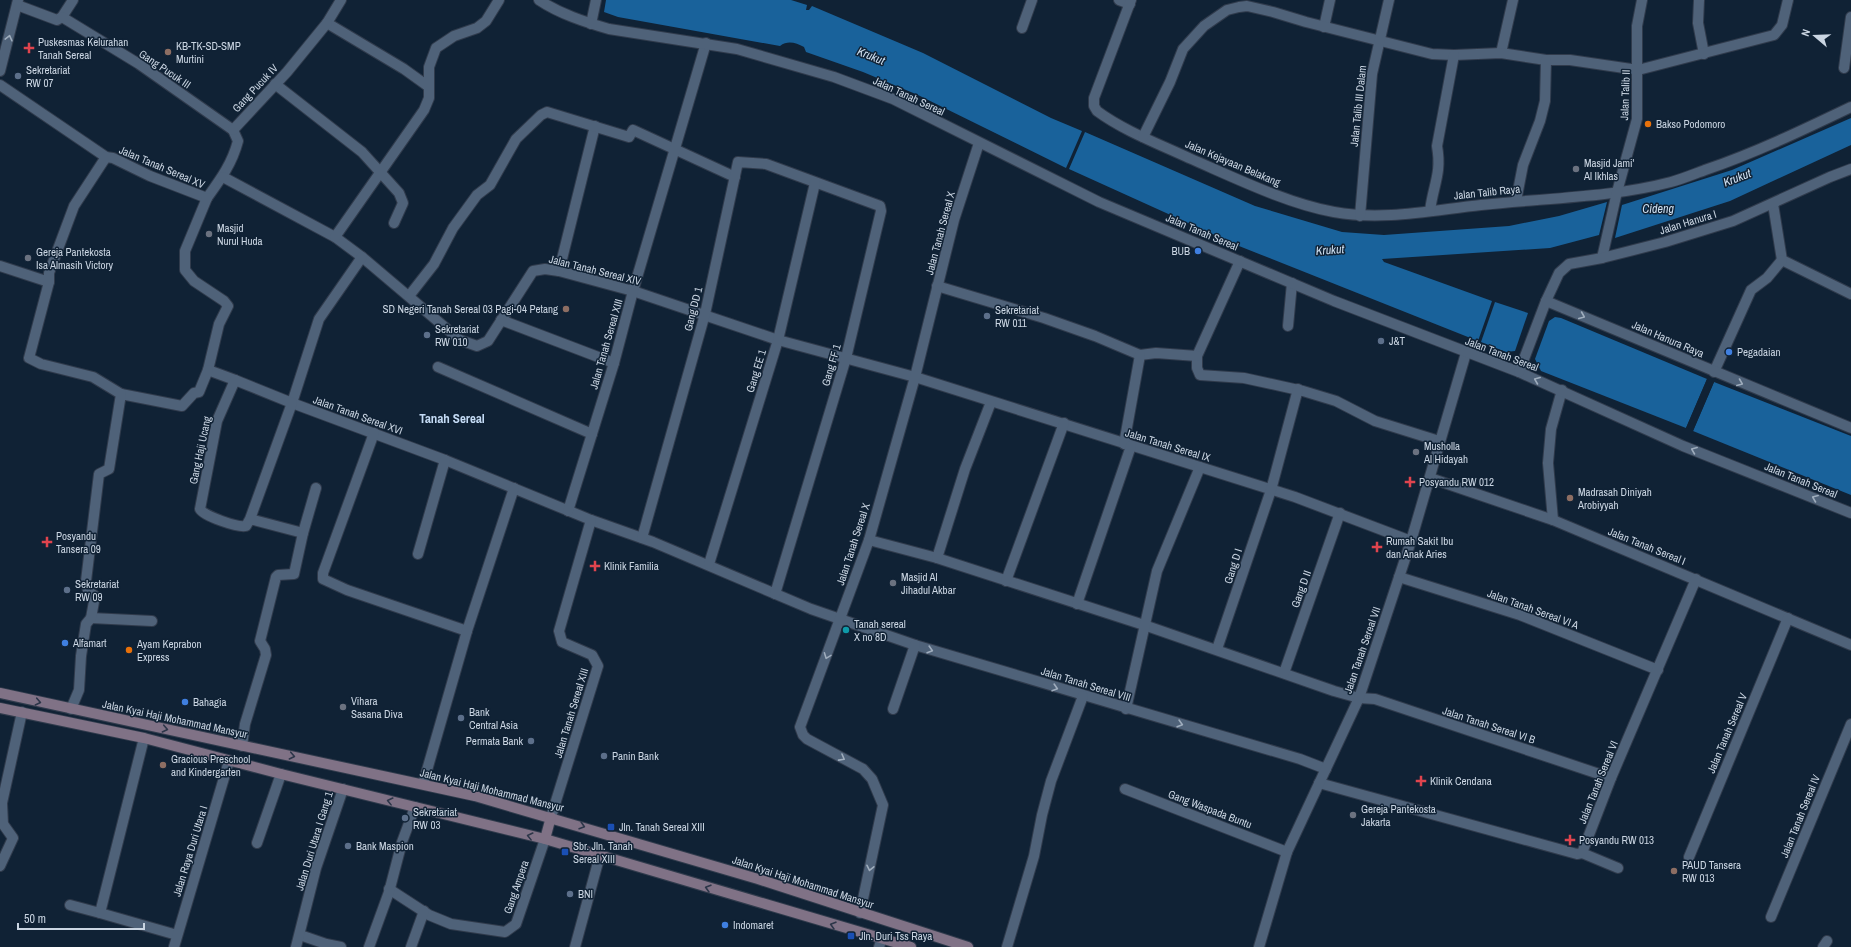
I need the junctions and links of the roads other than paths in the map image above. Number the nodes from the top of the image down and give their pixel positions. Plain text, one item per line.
1 (73, 0) edge
2 (499, 0) edge
3 (539, 0) edge
4 (1032, 0) edge
5 (1119, 0) edge
6 (1330, 0) edge
7 (1389, 0) edge
8 (1513, 0) edge
9 (1642, 0) edge
10 (1699, 0) edge
11 (1788, 0) edge
12 (338, 1) edge
13 (18, 2) edge
14 (1131, 2) edge
15 (595, 5) edge
16 (62, 17) junction
17 (1851, 17) edge
18 (328, 23) junction
19 (591, 24) junction
20 (1324, 27) junction
21 (1022, 28) dead end
22 (1380, 42) junction
23 (706, 43) junction
24 (1501, 53) junction
25 (1704, 54) junction
26 (1454, 55) junction
27 (1546, 60) junction
28 (1844, 68) dead end
29 (1638, 70) junction
30 (0, 71) edge
31 (275, 84) junction
32 (0, 86) edge
33 (429, 87) junction
34 (1851, 107) edge
35 (595, 126) junction
36 (233, 130) junction
37 (1143, 137) junction
38 (979, 143) junction
39 (675, 150) junction
40 (106, 157) junction
41 (1851, 169) edge
42 (381, 172) junction
43 (224, 177) junction
44 (735, 177) junction
45 (815, 183) junction
46 (1617, 192) junction
47 (207, 198) junction
48 (1516, 201) junction
49 (1773, 204) junction
50 (1430, 211) junction
51 (1360, 216) junction
52 (394, 223) dead end
53 (335, 237) junction
54 (362, 257) junction
55 (1602, 258) junction
56 (1782, 260) junction
57 (1240, 261) junction
58 (0, 266) edge
59 (559, 272) junction
60 (49, 282) junction
61 (1292, 283) junction
62 (937, 286) junction
63 (633, 291) junction
64 (1851, 294) edge
65 (409, 296) junction
66 (1546, 301) junction
67 (705, 314) junction
68 (501, 320) junction
69 (1288, 326) dead end
70 (778, 340) junction
71 (1466, 353) junction
72 (1140, 354) junction
73 (1197, 356) junction
74 (846, 358) junction
75 (614, 363) junction
76 (438, 368) dead end
77 (1521, 368) junction
78 (208, 370) junction
79 (1714, 372) junction
80 (916, 377) junction
81 (235, 380) junction
82 (1298, 389) junction
83 (1562, 390) junction
84 (121, 394) junction
85 (991, 402) junction
86 (292, 403) junction
87 (1064, 423) junction
88 (1851, 428) edge
89 (374, 433) junction
90 (592, 434) junction
91 (1439, 441) junction
92 (1127, 445) junction
93 (445, 460) junction
94 (1200, 467) junction
95 (1430, 478) junction
96 (316, 488) dead end
97 (514, 488) junction
98 (1270, 490) junction
99 (568, 511) junction
100 (1851, 512) edge
101 (1340, 514) junction
102 (250, 519) junction
103 (591, 520) junction
104 (1553, 520) junction
105 (303, 533) junction
106 (642, 538) junction
107 (869, 540) junction
108 (1411, 541) junction
109 (418, 554) dead end
110 (937, 558) junction
111 (709, 564) junction
112 (1399, 576) junction
113 (1696, 580) junction
114 (1006, 581) junction
115 (775, 594) junction
116 (1077, 604) junction
117 (91, 618) junction
118 (1788, 618) junction
119 (840, 620) junction
120 (152, 621) dead end
121 (1144, 625) junction
122 (467, 631) junction
123 (915, 645) junction
124 (1851, 645) edge
125 (1218, 649) junction
126 (1658, 670) junction
127 (1284, 673) junction
128 (0, 693) edge
129 (1084, 696) junction
130 (1359, 698) junction
131 (0, 708) edge
132 (71, 709) junction
133 (893, 709) dead end
134 (1126, 709) junction
135 (22, 712) junction
136 (1851, 724) edge
137 (144, 738) junction
138 (238, 745) junction
139 (229, 761) junction
140 (1326, 769) junction
141 (281, 774) junction
142 (1611, 778) junction
143 (1319, 783) junction
144 (423, 784) junction
145 (343, 789) junction
146 (1125, 789) dead end
147 (415, 807) junction
148 (551, 817) junction
149 (545, 840) junction
150 (257, 843) dead end
151 (1287, 852) junction
152 (1582, 853) junction
153 (600, 855) junction
154 (1689, 857) dead end
155 (0, 866) edge
156 (1618, 868) dead end
157 (389, 889) junction
158 (70, 905) dead end
159 (424, 911) junction
160 (100, 913) junction
161 (860, 913) junction
162 (1772, 917) dead end
163 (887, 921) junction
164 (854, 930) junction
165 (177, 935) junction
166 (300, 935) junction
167 (881, 942) edge
168 (174, 947) edge
169 (296, 947) edge
170 (341, 947) edge
171 (369, 947) edge
172 (411, 947) edge
173 (575, 947) edge
174 (911, 947) edge
175 (968, 947) edge
176 (1007, 947) edge
177 (1259, 947) edge

1 - 16 street
2 - 33 street
3 - 19 street, Jalan Tanah Sereal
4 - 21 street
5 - 14 street
6 - 20 street
7 - 22 street, Jalan Talib III Dalam
8 - 24 street
9 - 29 street, Jalan Talib II
10 - 25 street
11 - 25 street
12 - 18 street, Gang Pucuk IV
13 - 16 street
30 -> 13 street
14 - 37 street, Jalan Kejayaan Belakang
15 - 19 street
16 - 36 street, Gang Pucuk III
17 - 28 street
18 - 31 street, Gang Pucuk IV
18 - 33 street
19 - 23 street, Jalan Tanah Sereal
20 - 22 street
20 - 37 street
22 - 26 street
22 - 51 street, Jalan Talib III Dalam
23 - 38 street, Jalan Tanah Sereal
23 - 39 street, Jalan Tanah Sereal XIII
24 - 26 street
24 - 27 street
25 - 29 street
26 - 50 street
27 - 29 street
27 - 48 street
29 - 46 street, Jalan Talib II
31 - 36 street, Gang Pucuk IV
31 - 42 street
32 - 40 street, Jalan Tanah Sereal XV
33 - 42 street
34 - 46 street, Jalan Talib Raya
35 - 39 street
35 - 59 street
35 - 65 street
36 - 43 street, Gang Pucuk IV
37 - 51 street, Jalan Kejayaan Belakang
38 - 57 street, Jalan Tanah Sereal
38 - 62 street, Jalan Tanah Sereal X
39 - 44 street
39 - 63 street, Jalan Tanah Sereal XIII
40 - 47 street, Jalan Tanah Sereal XV
40 - 60 street
41 - 49 street, Jalan Hanura I
42 - 52 street
42 - 53 street
43 - 47 street, Jalan Tanah Sereal XV
43 - 53 street
44 - 45 street, Gang DD 1
44 - 67 street, Gang DD 1
45 - 70 street, Gang EE 1
45 - 74 street, Gang FF 1
46 - 48 street, Jalan Talib Raya
46 - 55 street, Jalan Talib II
47 - 78 street
48 - 50 street, Jalan Talib Raya
49 - 55 street, Jalan Hanura I
49 - 56 street
50 - 51 street, Jalan Talib Raya
53 - 54 street, Jalan Tanah Sereal XIV
54 - 65 street, Jalan Tanah Sereal XIV
54 - 86 street
55 - 66 street, Jalan Hanura I
56 - 64 street
56 - 79 street
57 - 61 street, Jalan Tanah Sereal
57 - 73 street
58 - 60 street
59 - 63 street, Jalan Tanah Sereal XIV
59 - 68 street, Jalan Tanah Sereal XIV
60 - 84 street
61 - 69 street
61 - 71 street, Jalan Tanah Sereal
62 - 72 street
62 - 80 street, Jalan Tanah Sereal X
63 - 67 street, Jalan Tanah Sereal XIV
63 - 75 street, Jalan Tanah Sereal XIII
65 - 68 street, Jalan Tanah Sereal XIV
66 - 77 street
66 -> 79 street, Jalan Hanura Raya
67 - 70 street, Jalan Tanah Sereal XIV
67 - 106 street, Gang DD 1
68 - 75 street
70 - 74 street, Jalan Tanah Sereal XIV
70 - 111 street, Gang EE 1
71 - 77 street, Jalan Tanah Sereal
71 - 91 street, Jalan Tanah Sereal VII
72 - 73 street
72 - 92 street
73 - 82 street
74 - 80 street, Jalan Tanah Sereal XIV
74 - 115 street, Gang FF 1
75 - 90 street, Jalan Tanah Sereal XIII
76 - 90 street
83 -> 77 street, Jalan Tanah Sereal
78 - 81 street
78 - 84 street
79 -> 88 street, Jalan Hanura Raya
80 - 85 street, Jalan Tanah Sereal IX
80 - 107 street, Jalan Tanah Sereal X
81 - 86 street
81 - 102 street, Gang Haji Ucang
82 - 91 street
82 - 98 street, Gang D I
100 -> 83 street, Jalan Tanah Sereal
83 - 104 street
84 - 117 street
85 - 87 street, Jalan Tanah Sereal IX
85 - 110 street
86 - 89 street, Jalan Tanah Sereal XVI
86 - 102 street
87 - 92 street, Jalan Tanah Sereal IX
87 - 114 street
89 - 93 street, Jalan Tanah Sereal XVI
89 - 122 street
90 - 99 street, Jalan Tanah Sereal XIII
91 - 95 street, Jalan Tanah Sereal VII
92 - 94 street, Jalan Tanah Sereal IX
92 - 116 street
93 - 97 street, Jalan Tanah Sereal XVI
93 - 109 street
94 - 98 street, Jalan Tanah Sereal IX
94 - 121 street
95 - 104 street, Jalan Tanah Sereal I
95 - 108 street, Jalan Tanah Sereal VII
96 - 105 street
97 - 99 street, Jalan Tanah Sereal XVI
97 - 122 street
98 - 101 street, Jalan Tanah Sereal IX
98 - 125 street, Gang D I
99 - 103 street
101 - 108 street, Jalan Tanah Sereal IX
101 - 127 street, Gang D II
102 - 105 street
103 - 106 street
103 - 148 street, Jalan Tanah Sereal XIII
104 - 113 street, Jalan Tanah Sereal I
105 - 138 street
106 - 111 street
107 - 110 street, Jalan Tanah Sereal VI B
107 - 119 street, Jalan Tanah Sereal X
108 - 112 street, Jalan Tanah Sereal VII
110 - 114 street, Jalan Tanah Sereal VI B
111 - 115 street
112 - 126 street, Jalan Tanah Sereal VI A
112 - 130 street, Jalan Tanah Sereal VII
113 - 118 street, Jalan Tanah Sereal I
113 - 126 street, Jalan Tanah Sereal VI
114 - 116 street, Jalan Tanah Sereal VI B
115 - 119 street
116 - 121 street, Jalan Tanah Sereal VI B
117 - 120 street
117 - 132 street
118 - 124 street, Jalan Tanah Sereal I
118 - 154 street, Jalan Tanah Sereal V
119 - 123 street, Jalan Tanah Sereal VIII
119 -> 161 street, Jalan Tanah Sereal X
121 - 125 street, Jalan Tanah Sereal VI B
121 - 134 street
122 - 144 street
123 -> 129 street, Jalan Tanah Sereal VIII
123 - 133 street
125 - 127 street, Jalan Tanah Sereal VI B
126 - 142 street, Jalan Tanah Sereal VI
127 - 130 street, Jalan Tanah Sereal VI B
128 -> 132 main road, Jalan Kyai Haji Mohammad Mansyur
129 - 134 street, Jalan Tanah Sereal VIII
129 - 176 street
130 - 140 street, Jalan Tanah Sereal VII
130 - 142 street, Jalan Tanah Sereal VI B
131 - 135 main road
132 -> 138 main road, Jalan Kyai Haji Mohammad Mansyur
134 -> 140 street, Jalan Tanah Sereal VIII
135 - 137 main road
135 - 155 street
136 - 162 street, Jalan Tanah Sereal IV
137 - 139 main road
137 - 160 street
138 - 139 main road
138 -> 144 main road, Jalan Kyai Haji Mohammad Mansyur
139 - 141 main road
139 - 165 street, Jalan Raya Duri Utara I
140 - 143 street, Jalan Tanah Sereal VII
141 - 145 main road
141 - 150 street
142 - 152 street, Jalan Tanah Sereal VI
143 - 151 street, Jalan Tanah Sereal VII
143 - 152 street
144 - 148 main road, Jalan Kyai Haji Mohammad Mansyur
147 -> 145 main road
145 - 166 street, Jalan Duri Utara I Gang 1
146 - 151 street, Gang Waspada Buntu
149 -> 147 main road
147 - 157 street
148 - 149 main road
148 -> 161 main road, Jalan Kyai Haji Mohammad Mansyur
149 - 153 main road
149 - 159 street, Gang Ampera
151 - 177 street, Jalan Tanah Sereal VII
152 - 156 street
164 -> 153 main road
153 - 173 street
157 - 159 street, Gang Ampera
157 - 171 street
158 - 160 street
159 - 172 street
160 - 165 street
161 - 163 main road, Jalan Kyai Haji Mohammad Mansyur
161 - 164 main road
163 - 167 main road
163 - 175 main road, Jalan Kyai Haji Mohammad Mansyur
164 - 167 main road
165 - 168 street, Jalan Raya Duri Utara I
166 - 169 street, Jalan Duri Utara I Gang 1
166 - 170 street
167 - 174 main road

